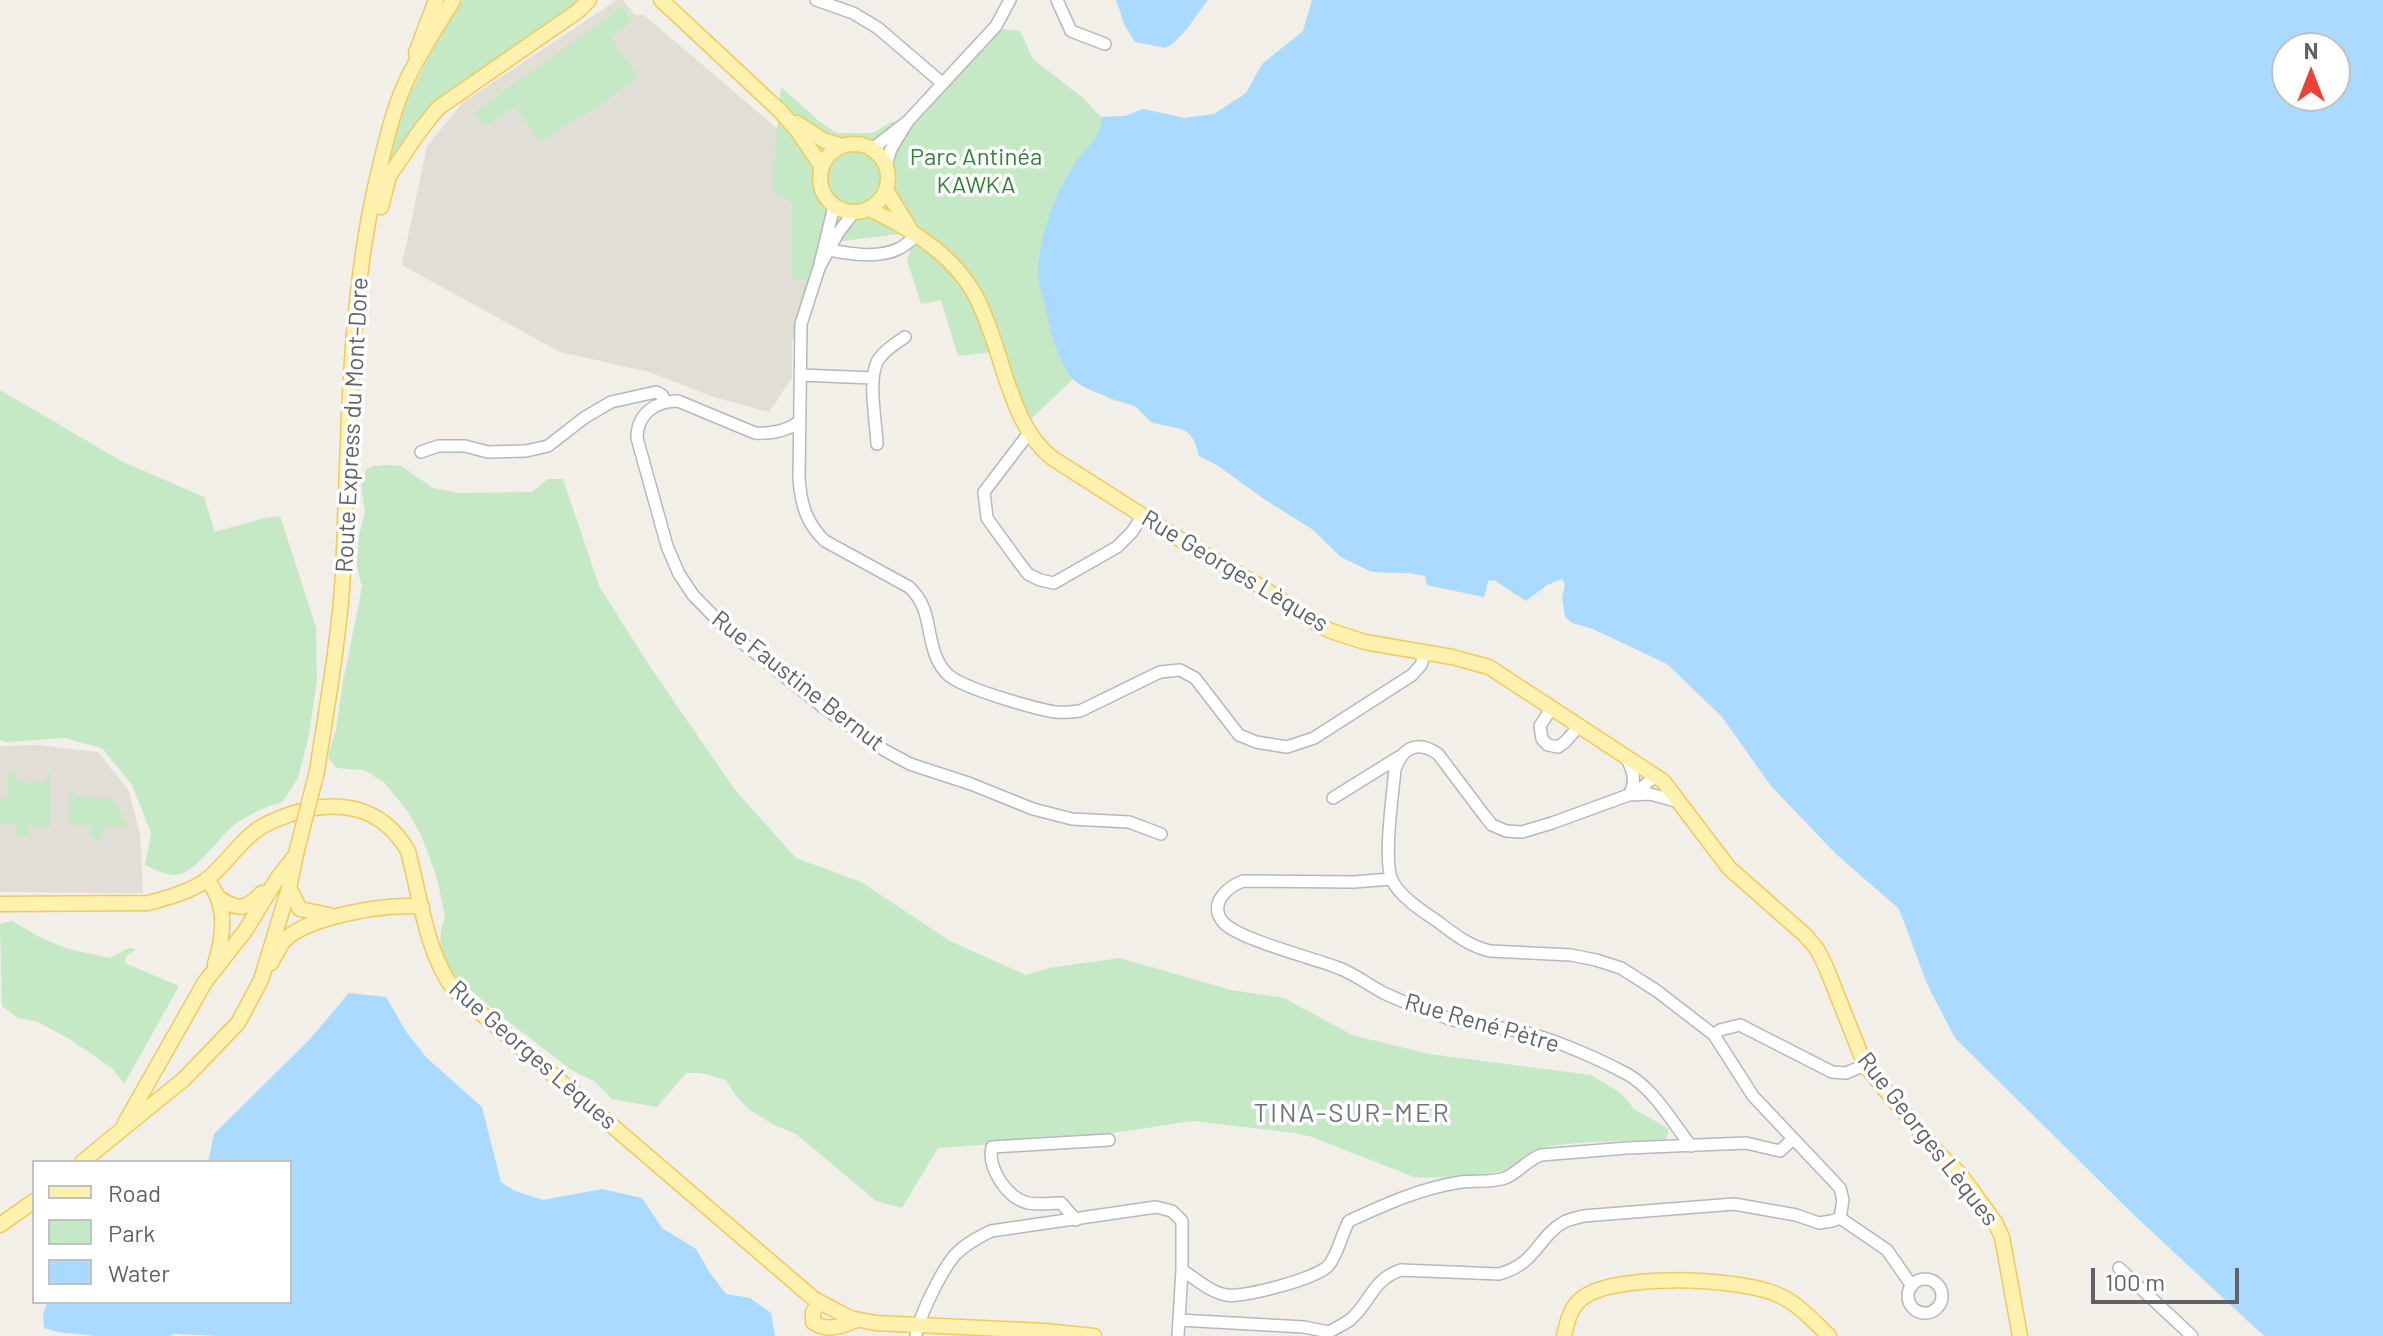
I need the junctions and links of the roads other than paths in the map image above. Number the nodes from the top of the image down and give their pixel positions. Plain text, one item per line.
1 (436, 0) edge
2 (453, 0) edge
3 (589, 0) edge
4 (661, 0) edge
5 (816, 0) edge
6 (1010, 0) edge
7 (1057, 0) edge
8 (1105, 44) dead end
9 (942, 83) junction
10 (405, 84) junction
11 (779, 110) junction
12 (908, 121) junction
13 (842, 146) junction
14 (872, 149) junction
15 (886, 165) junction
16 (822, 167) junction
17 (886, 190) junction
18 (834, 206) junction
19 (869, 209) junction
20 (854, 212) junction
21 (914, 234) junction
22 (829, 250) junction
23 (819, 268) junction
24 (905, 337) dead end
25 (801, 375) junction
26 (873, 378) junction
27 (665, 401) junction
28 (800, 421) junction
29 (1029, 433) junction
30 (877, 444) dead end
31 (421, 452) dead end
32 (347, 465) junction
33 (1143, 515) junction
34 (1425, 653) junction
35 (1552, 707) junction
36 (1579, 726) junction
37 (1399, 757) junction
38 (1625, 757) junction
39 (1655, 776) junction
40 (1629, 795) junction
41 (1333, 798) dead end
42 (1679, 802) junction
43 (1161, 834) dead end
44 (1391, 879) junction
45 (207, 880) junction
46 (283, 884) junction
47 (219, 898) junction
48 (421, 900) junction
49 (0, 904) edge
50 (334, 916) junction
51 (261, 980) junction
52 (205, 982) junction
53 (1714, 1035) junction
54 (1865, 1065) junction
55 (123, 1127) junction
56 (1793, 1139) junction
57 (1109, 1140) dead end
58 (1691, 1146) junction
59 (84, 1160) edge
60 (32, 1202) edge
61 (1840, 1218) junction
62 (1076, 1220) junction
63 (0, 1225) edge
64 (2119, 1268) dead end
65 (1182, 1270) junction
66 (1912, 1286) dead end
67 (1179, 1320) junction
68 (917, 1331) edge
69 (1330, 1334) edge
70 (1094, 1336) edge
71 (1178, 1336) edge
72 (1564, 1336) edge
73 (1829, 1336) edge
74 (2020, 1336) edge
75 (2192, 1336) edge

1 - 10 main road
2 - 10 main road, Route Express du Mont-Dore
3 - 32 main road
4 - 11 main road
5 - 9 street
6 - 9 street
7 - 8 street
9 - 12 street
10 - 32 main road, Route Express du Mont-Dore
11 - 13 main road
11 - 16 main road
12 - 14 street
12 - 15 street
13 - 14 main road
13 - 16 main road
14 - 15 main road
15 - 17 main road
16 - 18 main road
17 - 19 main road
17 - 21 main road, Rue Georges Lèques
18 - 20 main road
18 - 23 street
19 - 20 main road
19 - 21 main road, Rue Georges Lèques
20 - 22 street
21 - 22 street
21 - 29 main road, Rue Georges Lèques
22 - 23 street
23 - 25 street
24 - 26 street
25 - 26 street
25 - 28 street
26 - 30 street
27 - 28 street
27 - 31 street
27 - 43 street, Rue Faustine Bernut
28 - 34 street
29 - 33 main road, Rue Georges Lèques
29 - 33 street
32 - 46 main road, Route Express du Mont-Dore, bridge
33 - 34 main road, Rue Georges Lèques
34 - 35 main road, Rue Georges Lèques
35 - 36 main road, Rue Georges Lèques
35 - 36 street
36 - 38 main road, Rue Georges Lèques
37 - 40 street
37 - 41 street
37 - 44 street
38 - 39 main road, Rue Georges Lèques
38 - 40 street
39 - 40 street
39 - 42 main road, Rue Georges Lèques
40 - 42 street
42 - 54 main road, Rue Georges Lèques
44 - 53 street
44 - 58 street, Rue René Pètre
45 - 47 main road
45 - 48 main road, Rue Georges Lèques
45 - 49 main road, Rue Georges Lèques
46 - 47 main road
46 - 50 main road
46 - 51 main road
46 - 52 main road
47 - 52 main road
48 - 50 main road
48 - 68 main road, Rue Georges Lèques
50 - 51 main road
51 - 55 main road
52 - 55 main road
53 - 54 street
53 - 56 street
54 - 74 main road, Rue Georges Lèques
55 - 59 main road
56 - 58 street
56 - 61 street
57 - 62 street
58 - 65 street
60 - 63 main road
61 - 66 street
61 - 69 street
62 - 65 street
62 - 68 street
64 - 75 street
65 - 67 street
67 - 69 street
67 - 71 street
68 - 70 main road, Rue Georges Lèques
72 - 73 main road

